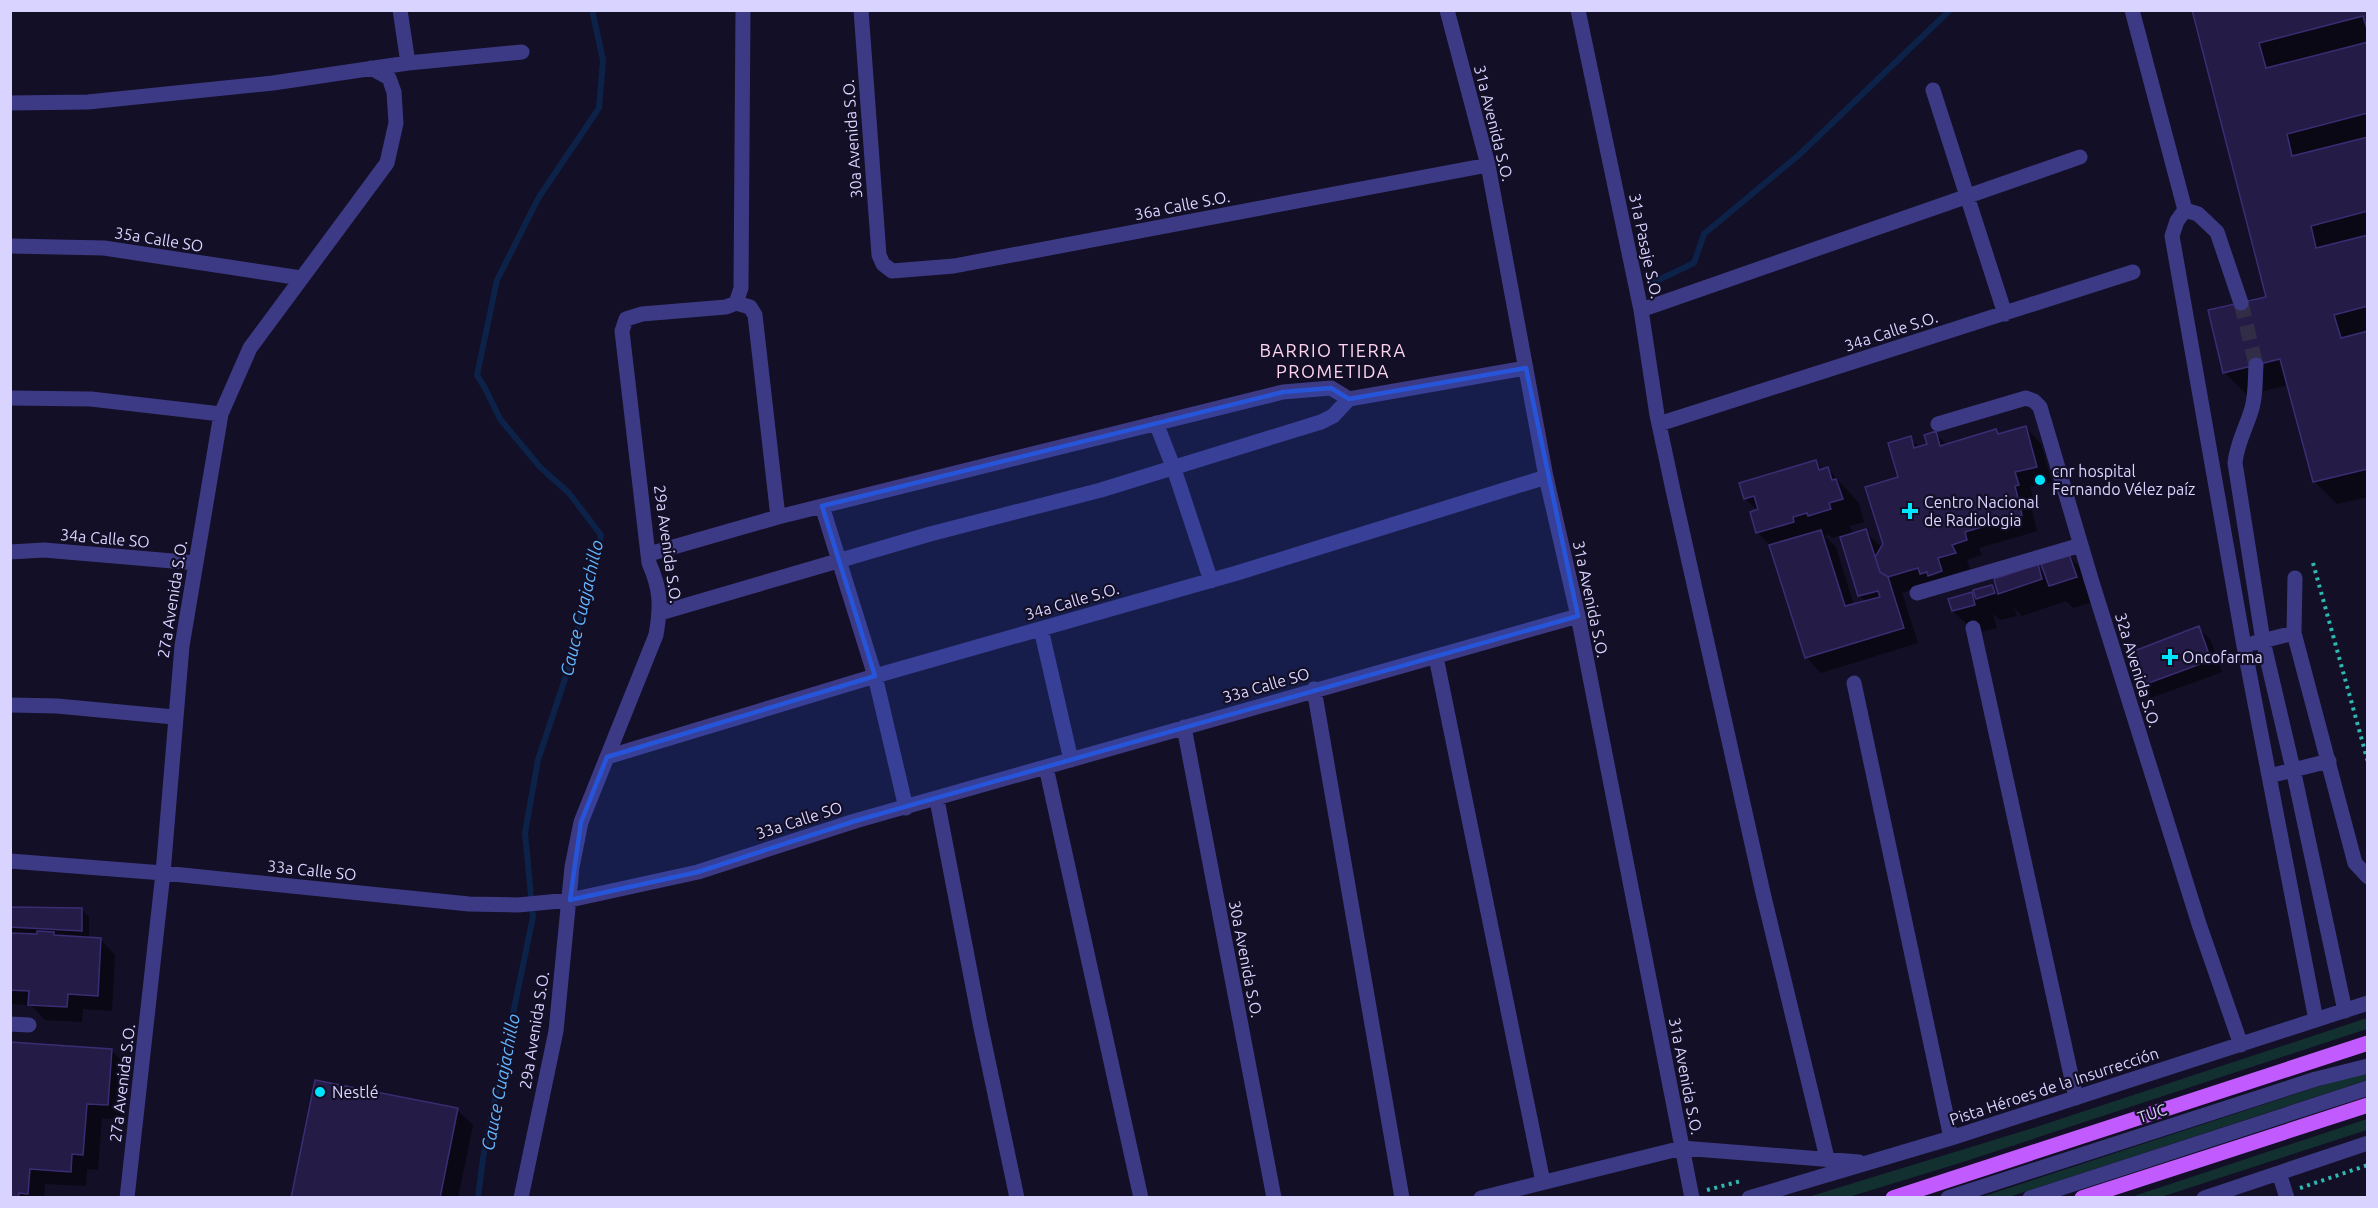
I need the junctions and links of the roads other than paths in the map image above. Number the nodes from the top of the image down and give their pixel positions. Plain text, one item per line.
1 (400, 10) edge
2 (743, 10) edge
3 (861, 10) edge
4 (1448, 10) edge
5 (1578, 10) edge
6 (2132, 10) edge
7 (522, 52) dead end
8 (408, 63) junction
9 (371, 68) junction
10 (1933, 90) dead end
11 (10, 103) edge
12 (2079, 157) dead end
13 (1488, 165) junction
14 (1967, 195) junction
15 (2186, 210) junction
16 (10, 246) edge
17 (883, 264) joint
18 (2133, 273) dead end
19 (301, 278) junction
20 (736, 303) junction
21 (2241, 303) tunnel mouth
22 (1641, 310) junction
23 (2006, 314) junction
24 (2256, 365) tunnel mouth
25 (1526, 368) junction
26 (10, 398) edge
27 (1349, 399) junction
28 (221, 414) junction
29 (1156, 423) junction
30 (1659, 424) junction
31 (1938, 424) dead end
32 (1174, 469) junction
33 (1546, 477) junction
34 (822, 506) junction
35 (778, 517) junction
36 (2081, 545) junction
37 (10, 552) edge
38 (649, 554) junction
39 (840, 561) junction
40 (196, 563) junction
41 (2295, 578) dead end
42 (1211, 581) junction
43 (1917, 593) dead end
44 (660, 613) junction
45 (1578, 616) junction
46 (1973, 628) dead end
47 (1041, 629) junction
48 (2294, 633) junction
49 (2263, 641) junction
50 (2244, 646) junction
51 (1436, 657) junction
52 (875, 676) junction
53 (1854, 682) dead end
54 (1314, 689) junction
55 (10, 705) edge
56 (174, 717) junction
57 (1184, 728) junction
58 (607, 757) junction
59 (1071, 760) junction
60 (2329, 761) junction
61 (1046, 767) junction
62 (2293, 769) junction
63 (2269, 776) junction
64 (937, 800) junction
65 (906, 808) junction
66 (10, 861) edge
67 (163, 873) junction
68 (2367, 878) edge
69 (562, 900) junction
70 (2367, 1003) edge
71 (2345, 1011) junction
72 (2316, 1020) junction
73 (10, 1024) edge
74 (29, 1025) dead end
75 (2367, 1043) edge
76 (2241, 1045) junction
77 (2367, 1066) edge
78 (2367, 1088) edge
79 (2076, 1098) junction
80 (2367, 1105) edge
81 (1951, 1138) junction
82 (2367, 1143) edge
83 (1682, 1148) junction
84 (1827, 1158) junction
85 (1864, 1163) junction
86 (2279, 1173) junction
87 (1543, 1182) junction
88 (2286, 1195) edge
89 (127, 1197) edge
90 (521, 1197) edge
91 (1017, 1197) edge
92 (1141, 1197) edge
93 (1274, 1197) edge
94 (1402, 1197) edge
95 (1481, 1197) edge
96 (1692, 1197) edge
97 (1749, 1197) edge
98 (1893, 1197) edge
99 (1948, 1197) edge
100 (2030, 1197) edge
101 (2082, 1197) edge
102 (2204, 1197) edge

1 - 8 street
2 - 20 street
3 - 17 street, 30a Avenida S.O.
4 - 13 street, 31a Avenida S.O.
5 - 22 street, 31a Pasaje S.O.
6 - 15 street
7 - 8 street
8 - 9 street
9 - 11 street
9 - 19 street, 27a Avenida S.O.
10 - 14 street
12 - 14 street
13 - 17 street, 36a Calle S.O.
13 - 25 street, 31a Avenida S.O.
14 - 22 street
14 - 23 street
15 - 21 street
15 - 50 street
16 - 19 street, 35a Calle SO
18 - 23 street, 34a Calle S.O.
19 - 28 street, 27a Avenida S.O.
20 - 35 street
20 - 38 street, 29a Avenida S.O.
22 - 30 street, 31a Pasaje S.O.
23 - 30 street, 34a Calle S.O.
24 - 49 street
25 - 27 street
25 - 33 street, 31a Avenida S.O.
26 - 28 street
27 - 29 street
27 - 32 street
28 - 40 street, 27a Avenida S.O.
29 - 32 street
29 - 34 street
30 - 84 street, 31a Pasaje S.O.
31 - 36 street, 32a Avenida S.O.
32 - 39 street
32 - 42 street
33 - 42 street, 34a Calle S.O.
33 - 45 street, 31a Avenida S.O.
34 - 35 street
34 - 39 street
35 - 38 street
36 - 43 street
36 - 76 street, 32a Avenida S.O.
37 - 40 street, 34a Calle SO
38 - 44 street, 29a Avenida S.O.
39 - 44 street
39 - 52 street
40 - 56 street, 27a Avenida S.O.
41 - 48 street
42 - 47 street, 34a Calle S.O.
44 - 58 street, 29a Avenida S.O.
45 - 51 street, 33a Calle SO
45 - 83 street, 31a Avenida S.O.
46 - 79 street
47 - 52 street, 34a Calle S.O.
47 - 59 street
48 - 49 street
48 - 60 street
49 - 50 street
49 - 62 street
50 - 63 street
51 - 54 street, 33a Calle SO
51 - 87 street
52 - 58 street, 34a Calle S.O.
52 - 65 street
53 - 81 street
54 - 57 street, 33a Calle SO
54 - 94 street
55 - 56 street
56 - 67 street, 27a Avenida S.O.
57 - 59 street, 33a Calle SO
57 - 93 street, 30a Avenida S.O.
58 - 69 street, 29a Avenida S.O.
59 - 61 street, 33a Calle SO
60 - 62 street
60 - 68 street
61 - 64 street, 33a Calle SO
61 - 92 street
62 - 63 street
62 - 71 street
63 - 72 street
64 - 65 street, 33a Calle SO
64 - 91 street
65 - 69 street, 33a Calle SO
66 - 67 street, 33a Calle SO
67 - 69 street, 33a Calle SO
67 - 89 street, 27a Avenida S.O.
69 - 90 street, 29a Avenida S.O.
70 - 71 street, Pista Héroes de la Insurrección
71 - 72 street, Pista Héroes de la Insurrección
72 - 76 street, Pista Héroes de la Insurrección
73 - 74 street
75 - 98 main road
76 - 79 street, Pista Héroes de la Insurrección
77 - 99 street, TUC
78 - 100 street
79 - 81 street, Pista Héroes de la Insurrección
80 - 101 main road
81 - 85 street, Pista Héroes de la Insurrección
82 - 86 street
83 - 84 street
83 - 87 street
83 - 96 street, 31a Avenida S.O.
84 - 85 street
85 - 97 street, Pista Héroes de la Insurrección
86 - 88 street
86 - 102 street
87 - 95 street

